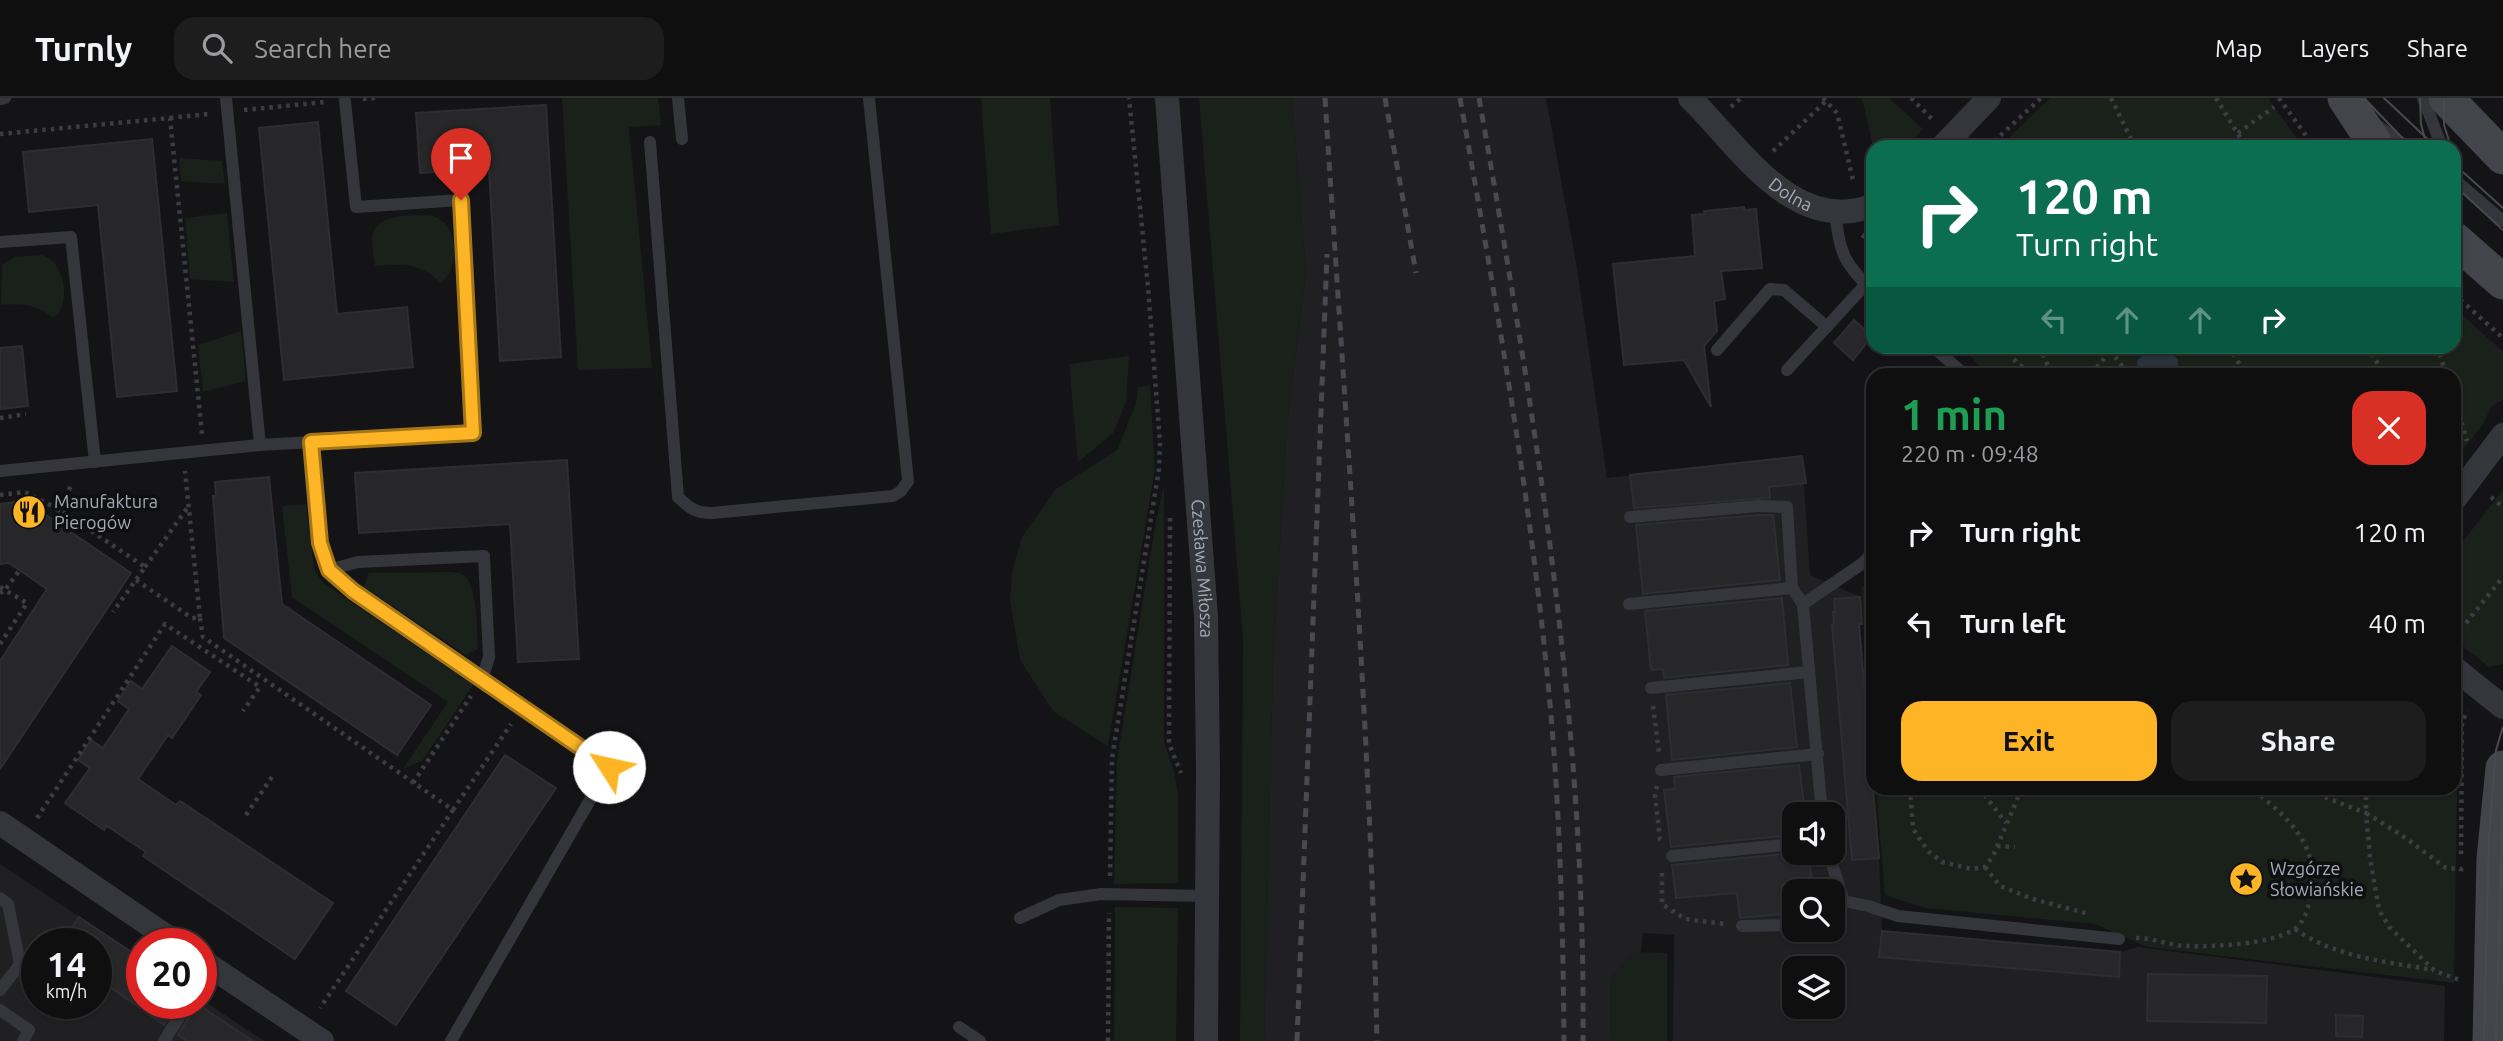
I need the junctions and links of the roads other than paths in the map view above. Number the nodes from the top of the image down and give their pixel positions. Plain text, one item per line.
1 (226, 98) edge
2 (678, 98) edge
3 (869, 98) edge
4 (1167, 98) edge
5 (1690, 98) edge
6 (1989, 98) edge
7 (2423, 98) edge
8 (2446, 98) edge
9 (345, 101) road end
10 (2352, 101) edge
11 (682, 139) dead end
12 (1949, 140) edge
13 (2373, 140) edge
14 (2399, 140) edge
15 (2439, 140) edge
16 (650, 142) dead end
17 (2503, 157) edge
18 (2461, 184) edge
19 (1866, 208) edge
20 (1835, 213) junction
21 (2503, 221) edge
22 (0, 242) edge
23 (2461, 245) edge
24 (2503, 282) edge
25 (1866, 284) edge
26 (1866, 290) edge
27 (1827, 327) junction
28 (1717, 350) dead end
29 (1941, 354) edge
30 (1957, 368) edge
31 (1787, 370) dead end
32 (2503, 435) edge
33 (311, 442) junction
34 (260, 445) junction
35 (88, 462) junction
36 (0, 471) edge
37 (2461, 490) edge
38 (1630, 517) dead end
39 (1866, 560) edge
40 (329, 570) junction
41 (1792, 588) junction
42 (1629, 604) dead end
43 (1803, 604) junction
44 (1809, 672) junction
45 (2461, 673) edge
46 (482, 680) junction
47 (1651, 688) dead end
48 (2503, 706) edge
49 (1818, 754) junction
50 (2503, 768) edge
51 (1661, 770) dead end
52 (1821, 802) edge
53 (0, 823) edge
54 (1782, 845) edge
55 (1672, 856) road end
56 (2479, 877) edge
57 (1206, 896) junction
58 (0, 898) edge
59 (1845, 901) edge
60 (1020, 918) dead end
61 (1782, 925) edge
62 (1742, 926) road end
63 (154, 928) edge
64 (2124, 935) road end
65 (217, 977) edge
66 (0, 990) edge
67 (0, 1010) edge
68 (178, 1019) edge
69 (959, 1027) dead end
70 (23, 1041) edge
71 (164, 1041) edge
72 (322, 1041) edge
73 (450, 1041) edge
74 (980, 1041) edge
75 (1206, 1041) edge
76 (2490, 1041) edge

1 - 34 lane
2 - 11 lane
3 - 16 lane
4 - 57 street, Czesława Miłosza
5 - 20 street, Dolna
6 - 12 street
7 - 15 lane
8 - 17 street
9 - 33 lane
10 - 13 street
10 - 14 lane
18 - 21 lane
19 - 20 street
20 - 25 lane, Dolna
22 - 35 lane
23 - 24 street
26 - 27 lane
27 - 28 lane
27 - 31 lane
29 - 30 lane
32 - 37 street
33 - 34 lane
33 - 40 lane
34 - 35 lane
35 - 36 lane
38 - 41 lane
39 - 43 lane
40 - 46 lane
40 - 46 lane
41 - 42 lane
41 - 43 lane
43 - 44 lane
44 - 47 lane
44 - 49 lane
45 - 48 street
46 - 73 lane
49 - 51 lane
49 - 52 lane
50 - 56 street
53 - 63 street
54 - 55 lane
56 - 76 street
57 - 60 lane
57 - 75 street, Czesława Miłosza
58 - 66 lane
59 - 64 lane
61 - 62 lane
65 - 72 street
67 - 70 lane
68 - 71 lane
69 - 74 lane

